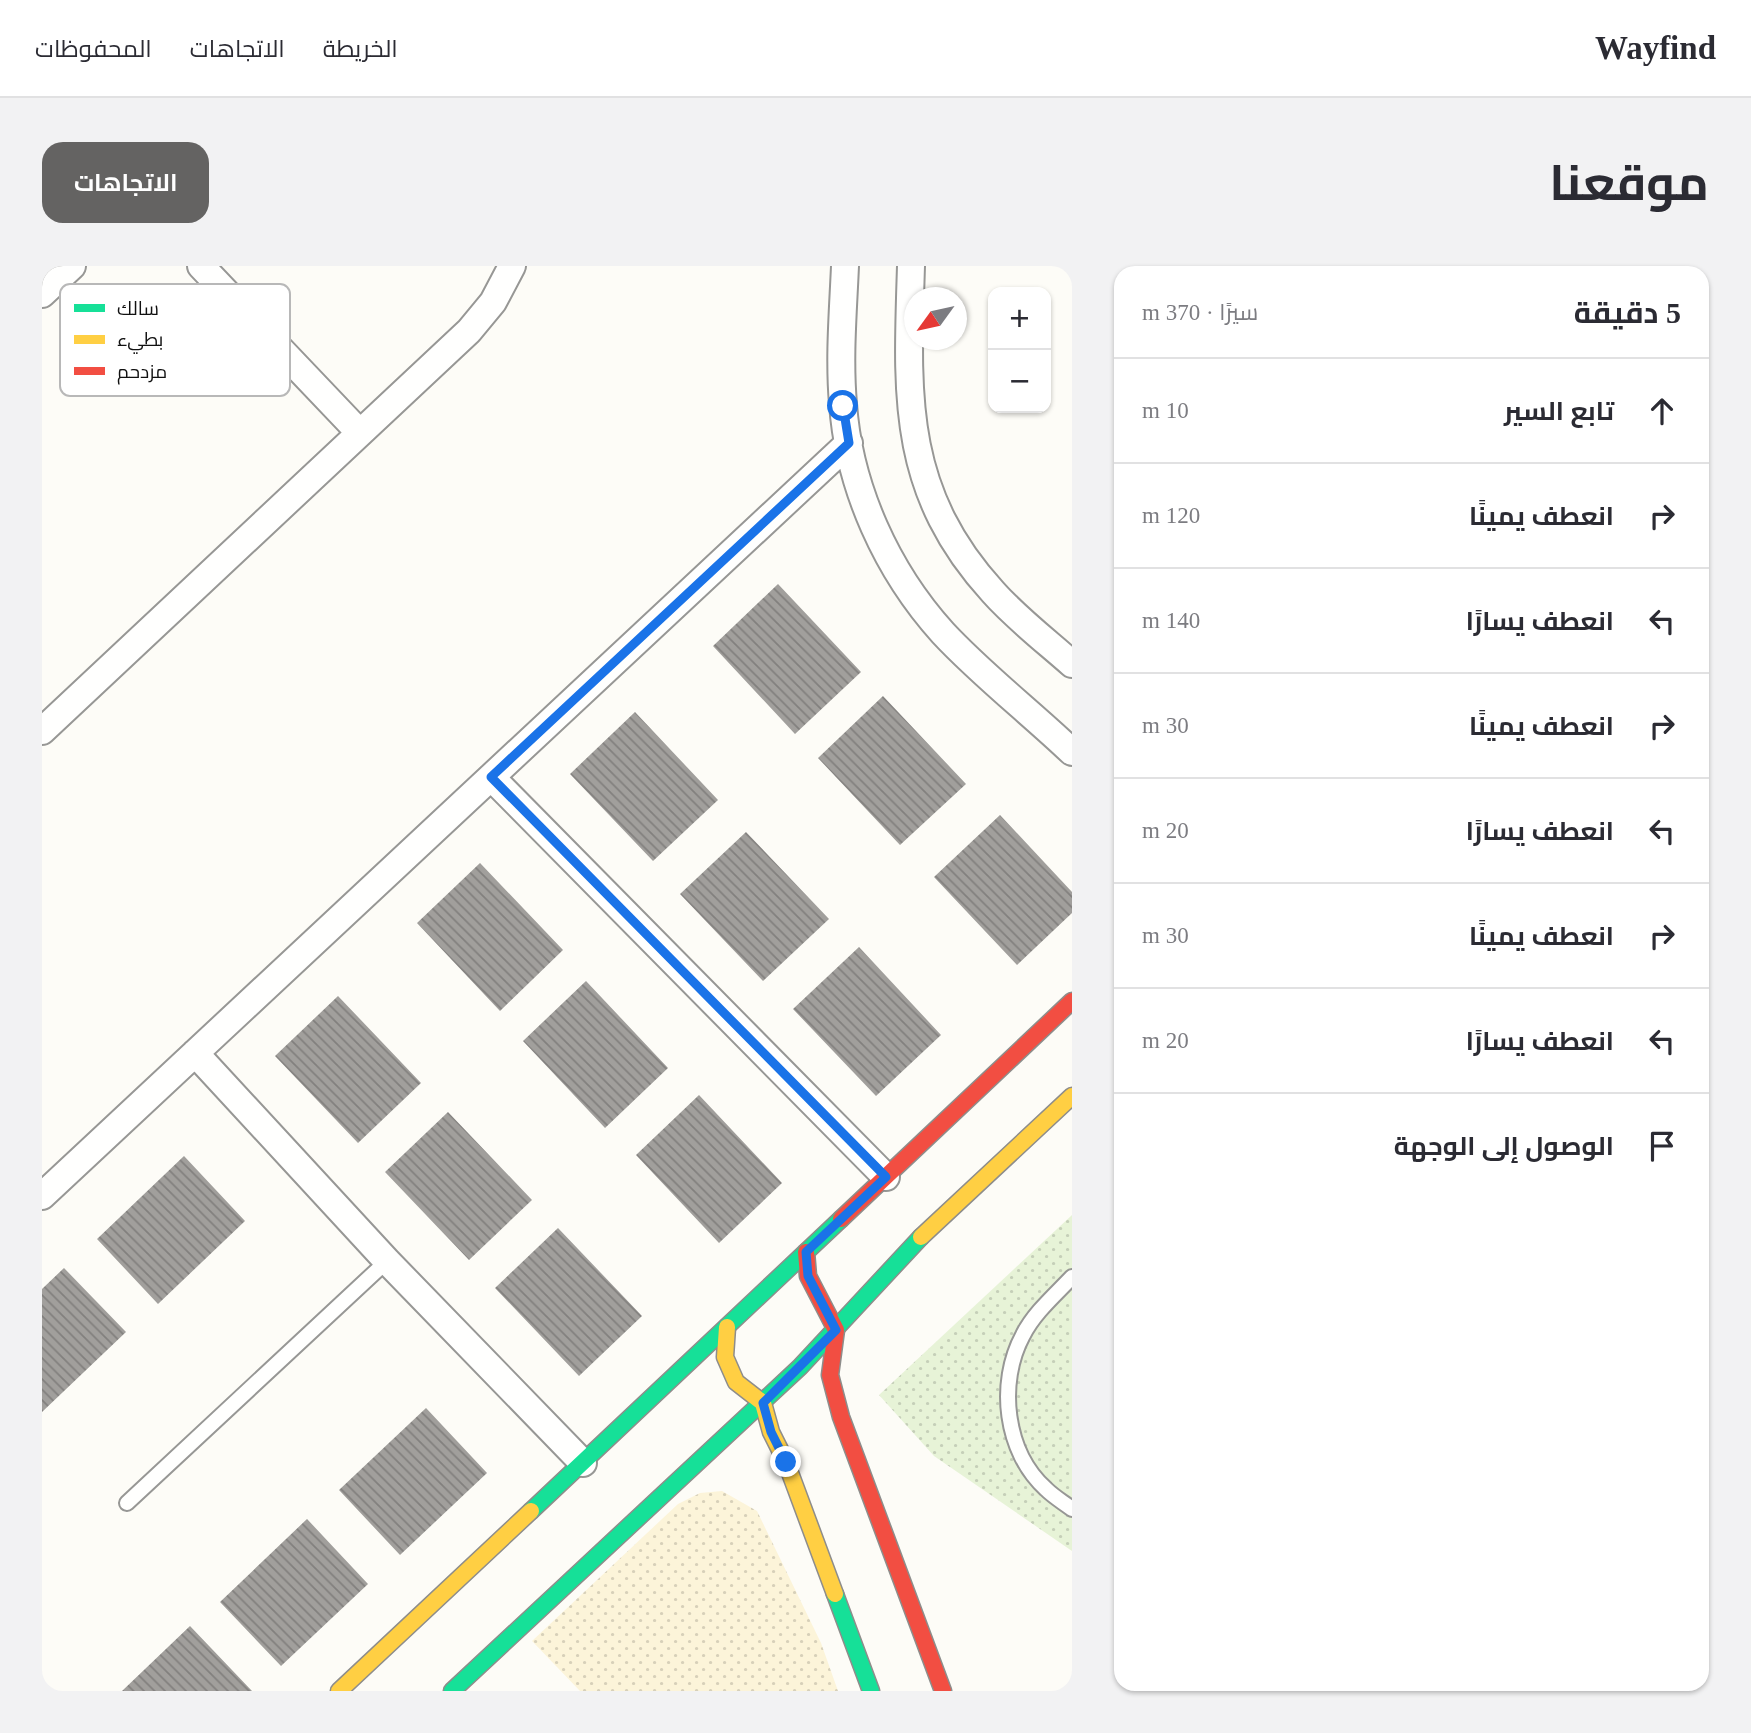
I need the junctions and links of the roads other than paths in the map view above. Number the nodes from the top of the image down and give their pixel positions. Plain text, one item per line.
1 (72, 266) edge
2 (201, 266) edge
3 (512, 266) edge
4 (845, 266) edge
5 (911, 266) edge
6 (218, 284) edge
7 (42, 294) edge
8 (290, 359) edge
9 (360, 433) junction
10 (849, 443) junction
11 (1072, 664) edge
12 (42, 731) edge
13 (1072, 751) edge
14 (491, 777) junction
15 (1072, 1001) edge
16 (195, 1053) junction
17 (1072, 1096) edge
18 (886, 1177) junction
19 (42, 1196) edge
20 (806, 1252) junction
21 (387, 1261) junction
22 (1072, 1277) edge
23 (727, 1327) junction
24 (836, 1330) junction
25 (763, 1403) junction
26 (583, 1463) junction
27 (127, 1503) dead end
28 (1072, 1508) edge
29 (339, 1691) edge
30 (452, 1691) edge
31 (871, 1691) edge
32 (943, 1691) edge

1 - 7 street
2 - 6 street
3 - 9 street
4 - 10 street
5 - 11 street
8 - 9 street
9 - 12 street
10 - 13 street
10 - 14 street
14 - 16 street
14 - 18 street
15 - 18 street
16 - 19 street
16 - 21 street
17 - 24 street
18 - 20 street
20 - 23 street
20 - 24 street
21 - 26 street
21 - 27 lane
22 - 28 lane
23 - 25 street
23 - 26 street
24 - 25 street
24 - 32 street
25 - 30 street
25 - 31 street
26 - 29 street

